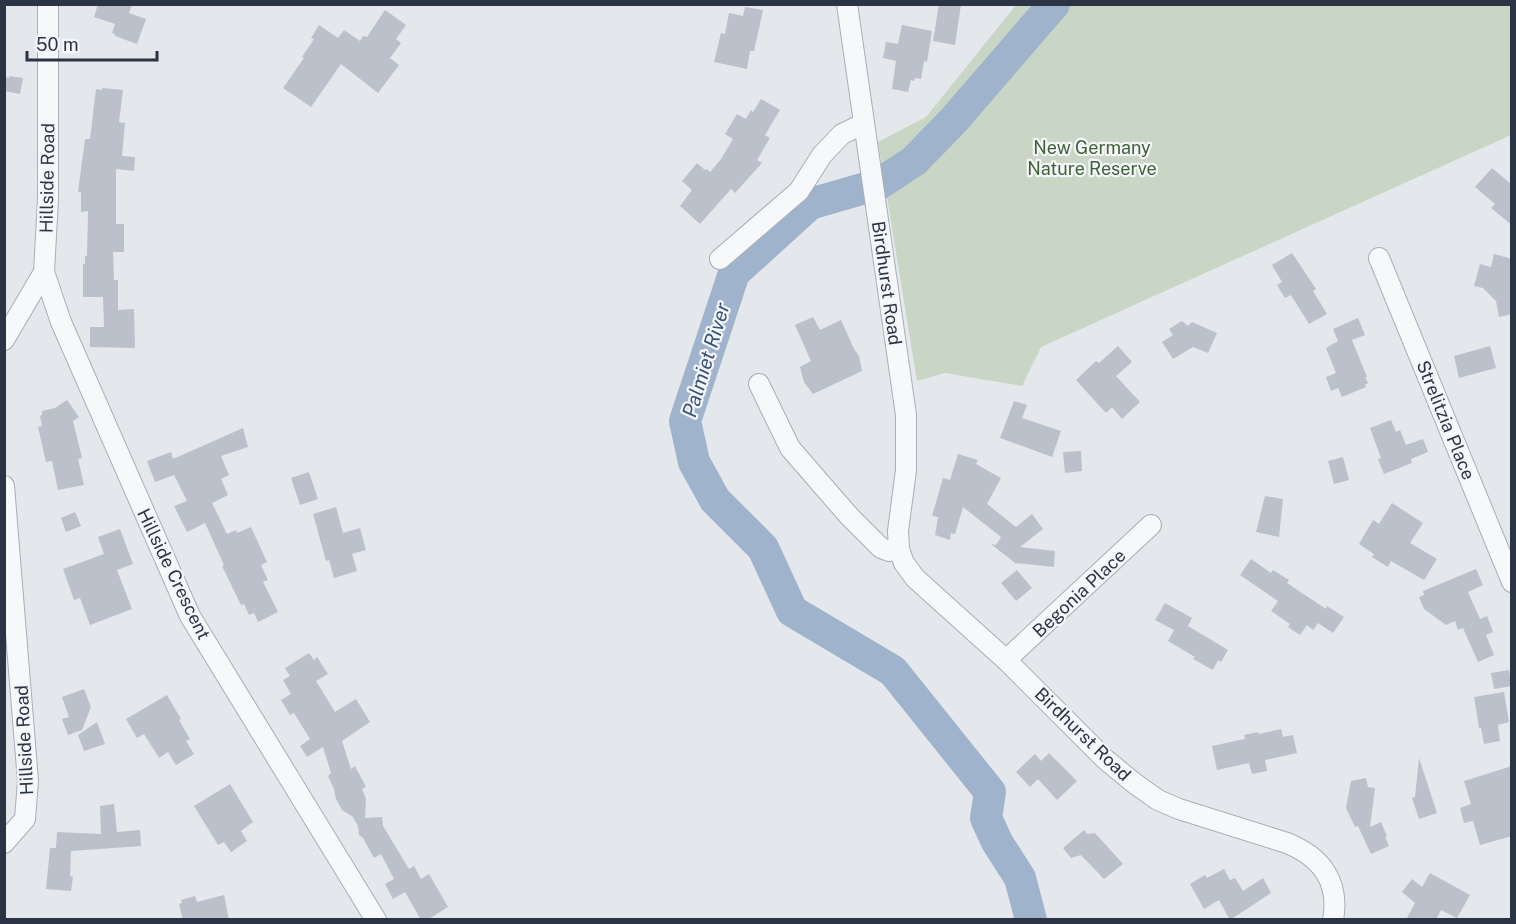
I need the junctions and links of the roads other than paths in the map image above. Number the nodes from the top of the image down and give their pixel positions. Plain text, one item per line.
1 (48, 4) edge
2 (847, 4) edge
3 (863, 124) junction
4 (1379, 258) dead end
5 (720, 259) dead end
6 (44, 272) junction
7 (4, 340) edge
8 (759, 384) dead end
9 (4, 486) edge
10 (1151, 525) dead end
11 (899, 549) junction
12 (1512, 582) edge
13 (10, 625) edge
14 (1006, 660) junction
15 (4, 843) edge
16 (376, 920) edge
17 (1333, 920) edge

1 - 6 street, Hillside Road
2 - 3 street, Birdhurst Road
3 - 5 street
3 - 11 street, Birdhurst Road
4 - 12 street, Strelitzia Place
6 - 7 street, Hillside Road
6 - 16 street, Hillside Crescent
8 - 11 street
9 - 13 street, Hillside Road
10 - 14 street, Begonia Place
11 - 14 street, Birdhurst Road
13 - 15 street, Hillside Road
14 - 17 street, Birdhurst Road

